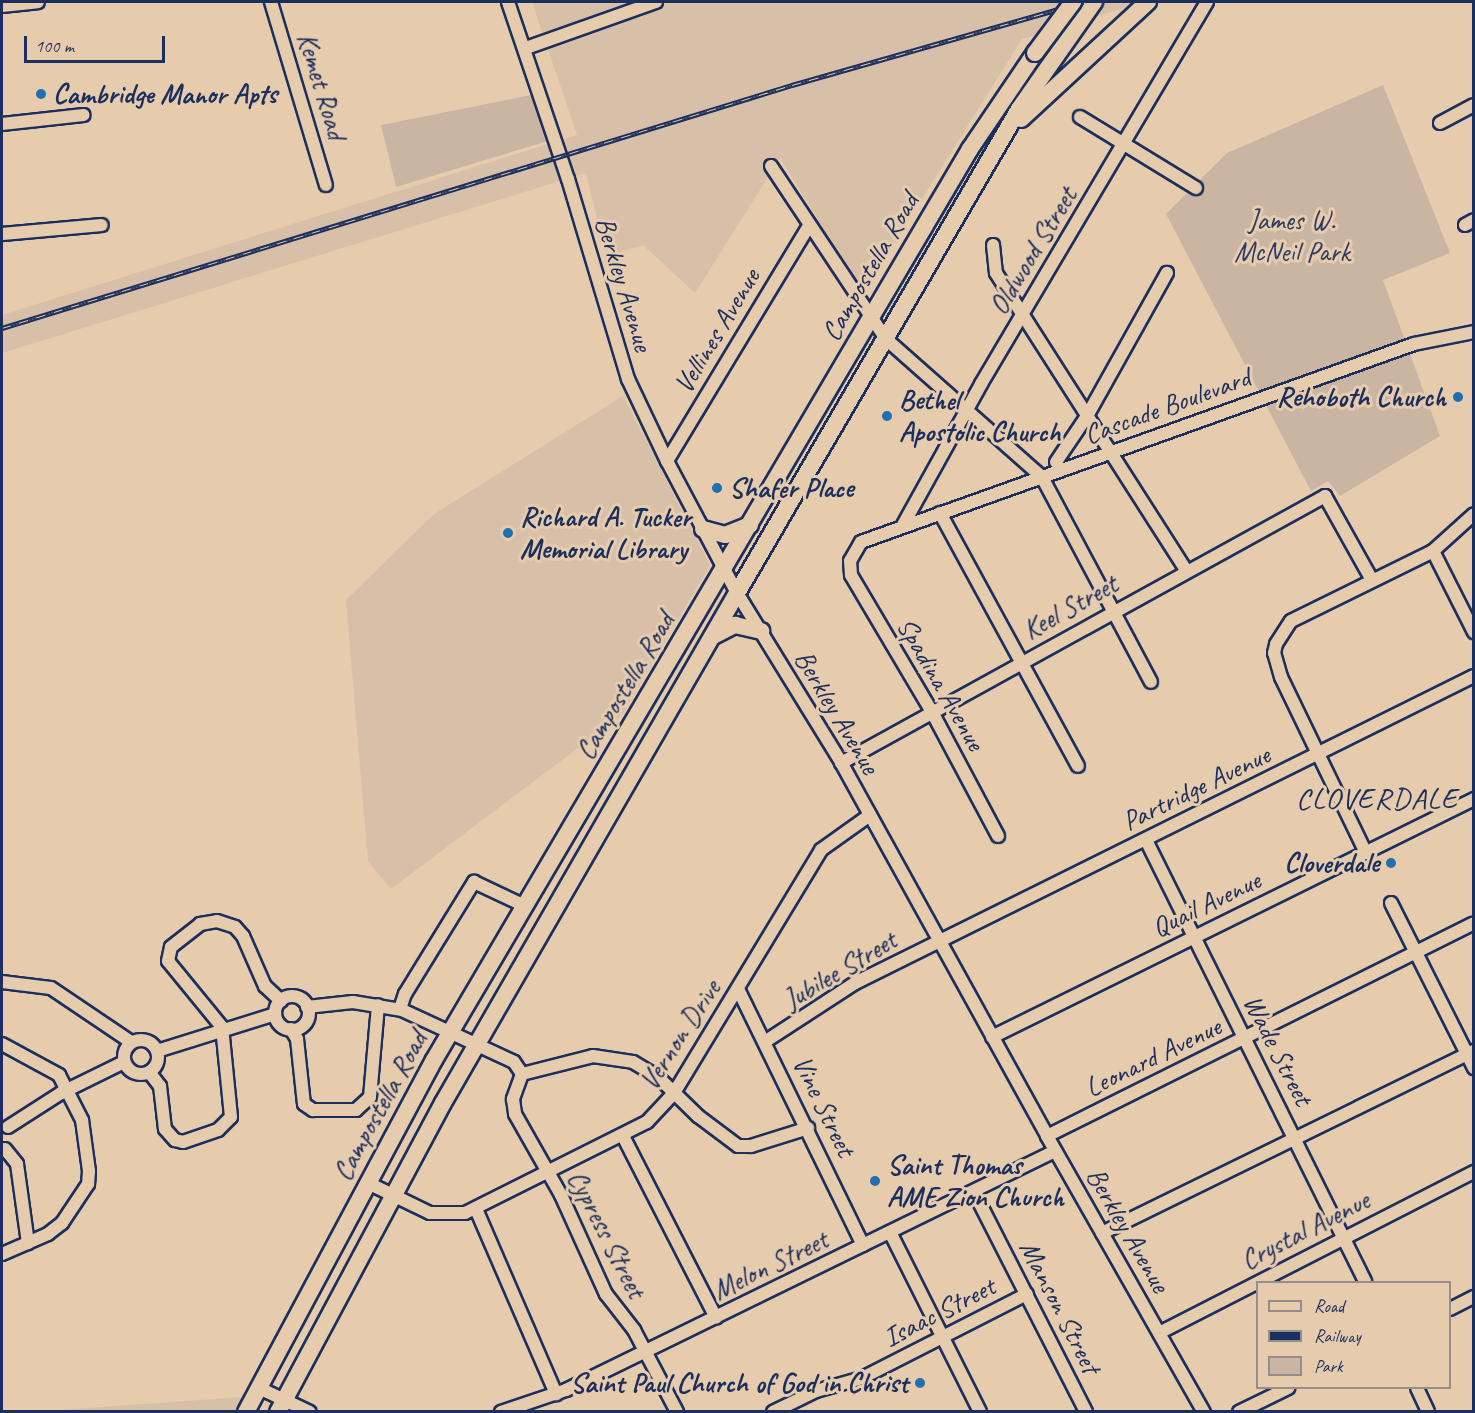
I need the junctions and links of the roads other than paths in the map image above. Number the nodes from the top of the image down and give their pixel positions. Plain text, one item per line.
1 (38, 2) edge
2 (271, 2) edge
3 (508, 2) edge
4 (656, 2) edge
5 (1073, 2) edge
6 (1094, 2) edge
7 (1148, 2) edge
8 (1207, 2) edge
9 (2, 6) edge
10 (526, 48) junction
11 (1473, 105) edge
12 (84, 115) dead end
13 (1080, 117) dead end
14 (1440, 123) dead end
15 (2, 124) edge
16 (1000, 141) junction
17 (1123, 145) junction
18 (771, 165) dead end
19 (326, 185) dead end
20 (1196, 188) dead end
21 (102, 225) dead end
22 (809, 226) junction
23 (2, 234) edge
24 (993, 245) dead end
25 (1167, 273) dead end
26 (1023, 316) junction
27 (871, 320) junction
28 (1473, 332) edge
29 (886, 339) junction
30 (968, 410) junction
31 (1087, 416) junction
32 (1109, 452) junction
33 (667, 461) junction
34 (1056, 462) dead end
35 (1042, 477) junction
36 (940, 513) junction
37 (1473, 514) edge
38 (751, 525) junction
39 (903, 525) junction
40 (703, 529) junction
41 (1433, 551) junction
42 (852, 555) joint
43 (724, 570) junction
44 (1186, 570) junction
45 (1372, 580) junction
46 (737, 592) junction
47 (1114, 610) junction
48 (761, 631) junction
49 (1473, 632) edge
50 (710, 638) junction
51 (1023, 662) junction
52 (1473, 676) edge
53 (1151, 682) dead end
54 (932, 712) junction
55 (1317, 754) junction
56 (841, 763) junction
57 (1078, 766) dead end
58 (1473, 798) edge
59 (870, 815) junction
60 (998, 836) dead end
61 (1146, 840) junction
62 (1366, 853) junction
63 (1391, 903) dead end
64 (525, 906) junction
65 (1473, 924) edge
66 (1194, 937) junction
67 (939, 941) junction
68 (1416, 954) junction
69 (2, 982) edge
70 (738, 989) junction
71 (281, 1000) junction
72 (378, 1005) junction
73 (307, 1007) junction
74 (400, 1009) junction
75 (275, 1014) junction
76 (222, 1028) junction
77 (291, 1029) junction
78 (452, 1030) junction
79 (992, 1036) junction
80 (1245, 1038) junction
81 (766, 1041) junction
82 (131, 1042) junction
83 (477, 1043) junction
84 (2, 1044) edge
85 (157, 1051) junction
86 (1470, 1053) edge
87 (124, 1062) junction
88 (1473, 1068) edge
89 (149, 1072) junction
90 (522, 1074) junction
91 (69, 1090) junction
92 (674, 1093) junction
93 (4, 1125) edge
94 (808, 1128) junction
95 (623, 1136) junction
96 (1047, 1136) junction
97 (1294, 1137) junction
98 (3, 1150) edge
99 (1055, 1151) junction
100 (1473, 1172) edge
101 (549, 1173) junction
102 (368, 1183) junction
103 (974, 1192) junction
104 (393, 1198) junction
105 (476, 1209) junction
106 (890, 1232) junction
107 (1102, 1233) junction
108 (1343, 1237) junction
109 (28, 1243) junction
110 (863, 1245) junction
111 (2, 1254) edge
112 (1259, 1281) edge
113 (1365, 1281) edge
114 (1256, 1282) edge
115 (1027, 1294) junction
116 (1473, 1297) edge
117 (1451, 1308) edge
118 (716, 1318) junction
119 (1159, 1333) junction
120 (942, 1337) junction
121 (646, 1352) junction
122 (259, 1388) junction
123 (1286, 1389) edge
124 (1417, 1389) edge
125 (556, 1394) junction
126 (281, 1406) edge
127 (246, 1412) edge
128 (310, 1412) edge
129 (501, 1412) edge
130 (677, 1412) edge
131 (772, 1412) edge
132 (980, 1412) edge
133 (1086, 1412) edge
134 (1204, 1412) edge
135 (1239, 1412) edge
136 (1428, 1412) edge

1 - 9 street
2 - 19 street, Kemet Road
3 - 10 street, Berkley Avenue
4 - 10 street
5 - 27 main road, Campostella Road, bridge
6 - 16 main road
7 - 16 main road
8 - 17 street, Oldwood Street
10 - 33 street, Berkley Avenue
11 - 14 street
12 - 15 street
13 - 17 street
16 - 29 main road, Campostella Road
17 - 20 street
17 - 26 street, Oldwood Street
18 - 22 street
21 - 23 street
22 - 27 street
22 - 33 street, Vellines Avenue
24 - 26 street
25 - 31 street
26 - 30 street, Oldwood Street
26 - 31 street
27 - 29 street
27 - 38 main road, Campostella Road
28 - 32 street, Cascade Boulevard
29 - 30 street
29 - 46 main road, Campostella Road
30 - 35 street
30 - 39 street, Oldwood Street
31 - 32 street
31 - 34 street
32 - 35 street, Cascade Boulevard
32 - 44 street
33 - 40 street, Berkley Avenue
35 - 36 street, Cascade Boulevard
35 - 47 street
36 - 39 street, Cascade Boulevard
36 - 51 street
37 - 41 street
38 - 40 main road
38 - 43 main road, Campostella Road
39 - 42 street, Cascade Boulevard
40 - 43 street, Berkley Avenue
41 - 45 street
41 - 49 street
42 - 54 street, Spadina Avenue
43 - 46 street, Berkley Avenue
43 - 64 main road, Campostella Road
44 - 45 street, Keel Street
44 - 47 street, Keel Street
45 - 55 street
46 - 48 street, Berkley Avenue
46 - 50 main road, Campostella Road
47 - 51 street, Keel Street
47 - 53 street
48 - 50 main road
48 - 56 street, Berkley Avenue
50 - 83 main road, Campostella Road
51 - 54 street, Keel Street
51 - 57 street
52 - 55 street, Partridge Avenue
54 - 56 street, Keel Street
54 - 60 street, Spadina Avenue
55 - 61 street, Partridge Avenue
55 - 62 street
56 - 59 street, Berkley Avenue
58 - 62 street, Quail Avenue
59 - 67 street, Berkley Avenue
59 - 70 street, Vernon Drive
61 - 66 street, Wade Street
61 - 67 street, Partridge Avenue
62 - 66 street, Quail Avenue
63 - 68 street
64 - 74 street
64 - 78 main road, Campostella Road
65 - 68 street, Leonard Avenue
66 - 79 street, Quail Avenue
66 - 80 street, Wade Street
67 - 79 street, Berkley Avenue
67 - 81 street, Jubilee Street
68 - 80 street, Leonard Avenue
68 - 86 street
69 - 82 street
70 - 81 street, Vine Street
70 - 92 street, Vernon Drive
71 - 73 street
71 - 75 street
71 - 76 street
72 - 73 street
72 - 74 street
72 - 77 street
73 - 77 street
74 - 78 street
75 - 76 street
75 - 77 street
76 - 85 street
76 - 89 street
78 - 83 street
78 - 102 main road, Campostella Road
79 - 96 street, Berkley Avenue
80 - 96 street, Leonard Avenue
80 - 97 street, Wade Street
81 - 94 street, Vine Street
82 - 85 street
82 - 87 street
83 - 90 street
83 - 104 main road, Campostella Road
84 - 91 street
85 - 89 street
86 - 88 street
86 - 97 street
87 - 89 street
87 - 91 street
90 - 92 street
90 - 101 street, Cypress Street
91 - 93 street
91 - 109 street
92 - 94 street
92 - 95 street, Vernon Drive
93 - 98 street
94 - 110 street, Vine Street
95 - 101 street, Vernon Drive
95 - 118 street
96 - 99 street, Berkley Avenue
97 - 107 street
97 - 108 street, Wade Street
98 - 109 street
99 - 103 street, Melon Street
99 - 107 street, Berkley Avenue
100 - 108 street, Crystal Avenue
101 - 105 street, Vernon Drive
101 - 121 street, Cypress Street
102 - 104 street, Vernon Drive
102 - 122 main road, Campostella Road
103 - 106 street, Melon Street
103 - 115 street, Manson Street
104 - 105 street, Vernon Drive
104 - 126 main road, Campostella Road
105 - 125 street
106 - 110 street, Melon Street
106 - 120 street
107 - 119 street, Berkley Avenue
108 - 112 street, Crystal Avenue
108 - 113 street, Wade Street
109 - 111 street
110 - 118 street, Melon Street
114 - 119 street, Crystal Avenue
115 - 120 street, Isaac Street
115 - 133 street, Manson Street
116 - 117 street
118 - 121 street, Melon Street
119 - 134 street, Berkley Avenue
120 - 131 street, Isaac Street
120 - 132 street
121 - 125 street, Melon Street
121 - 130 street, Cypress Street
122 - 126 street
122 - 127 main road, Campostella Road
123 - 135 street
124 - 136 street
125 - 129 street, Melon Street
126 - 128 street

